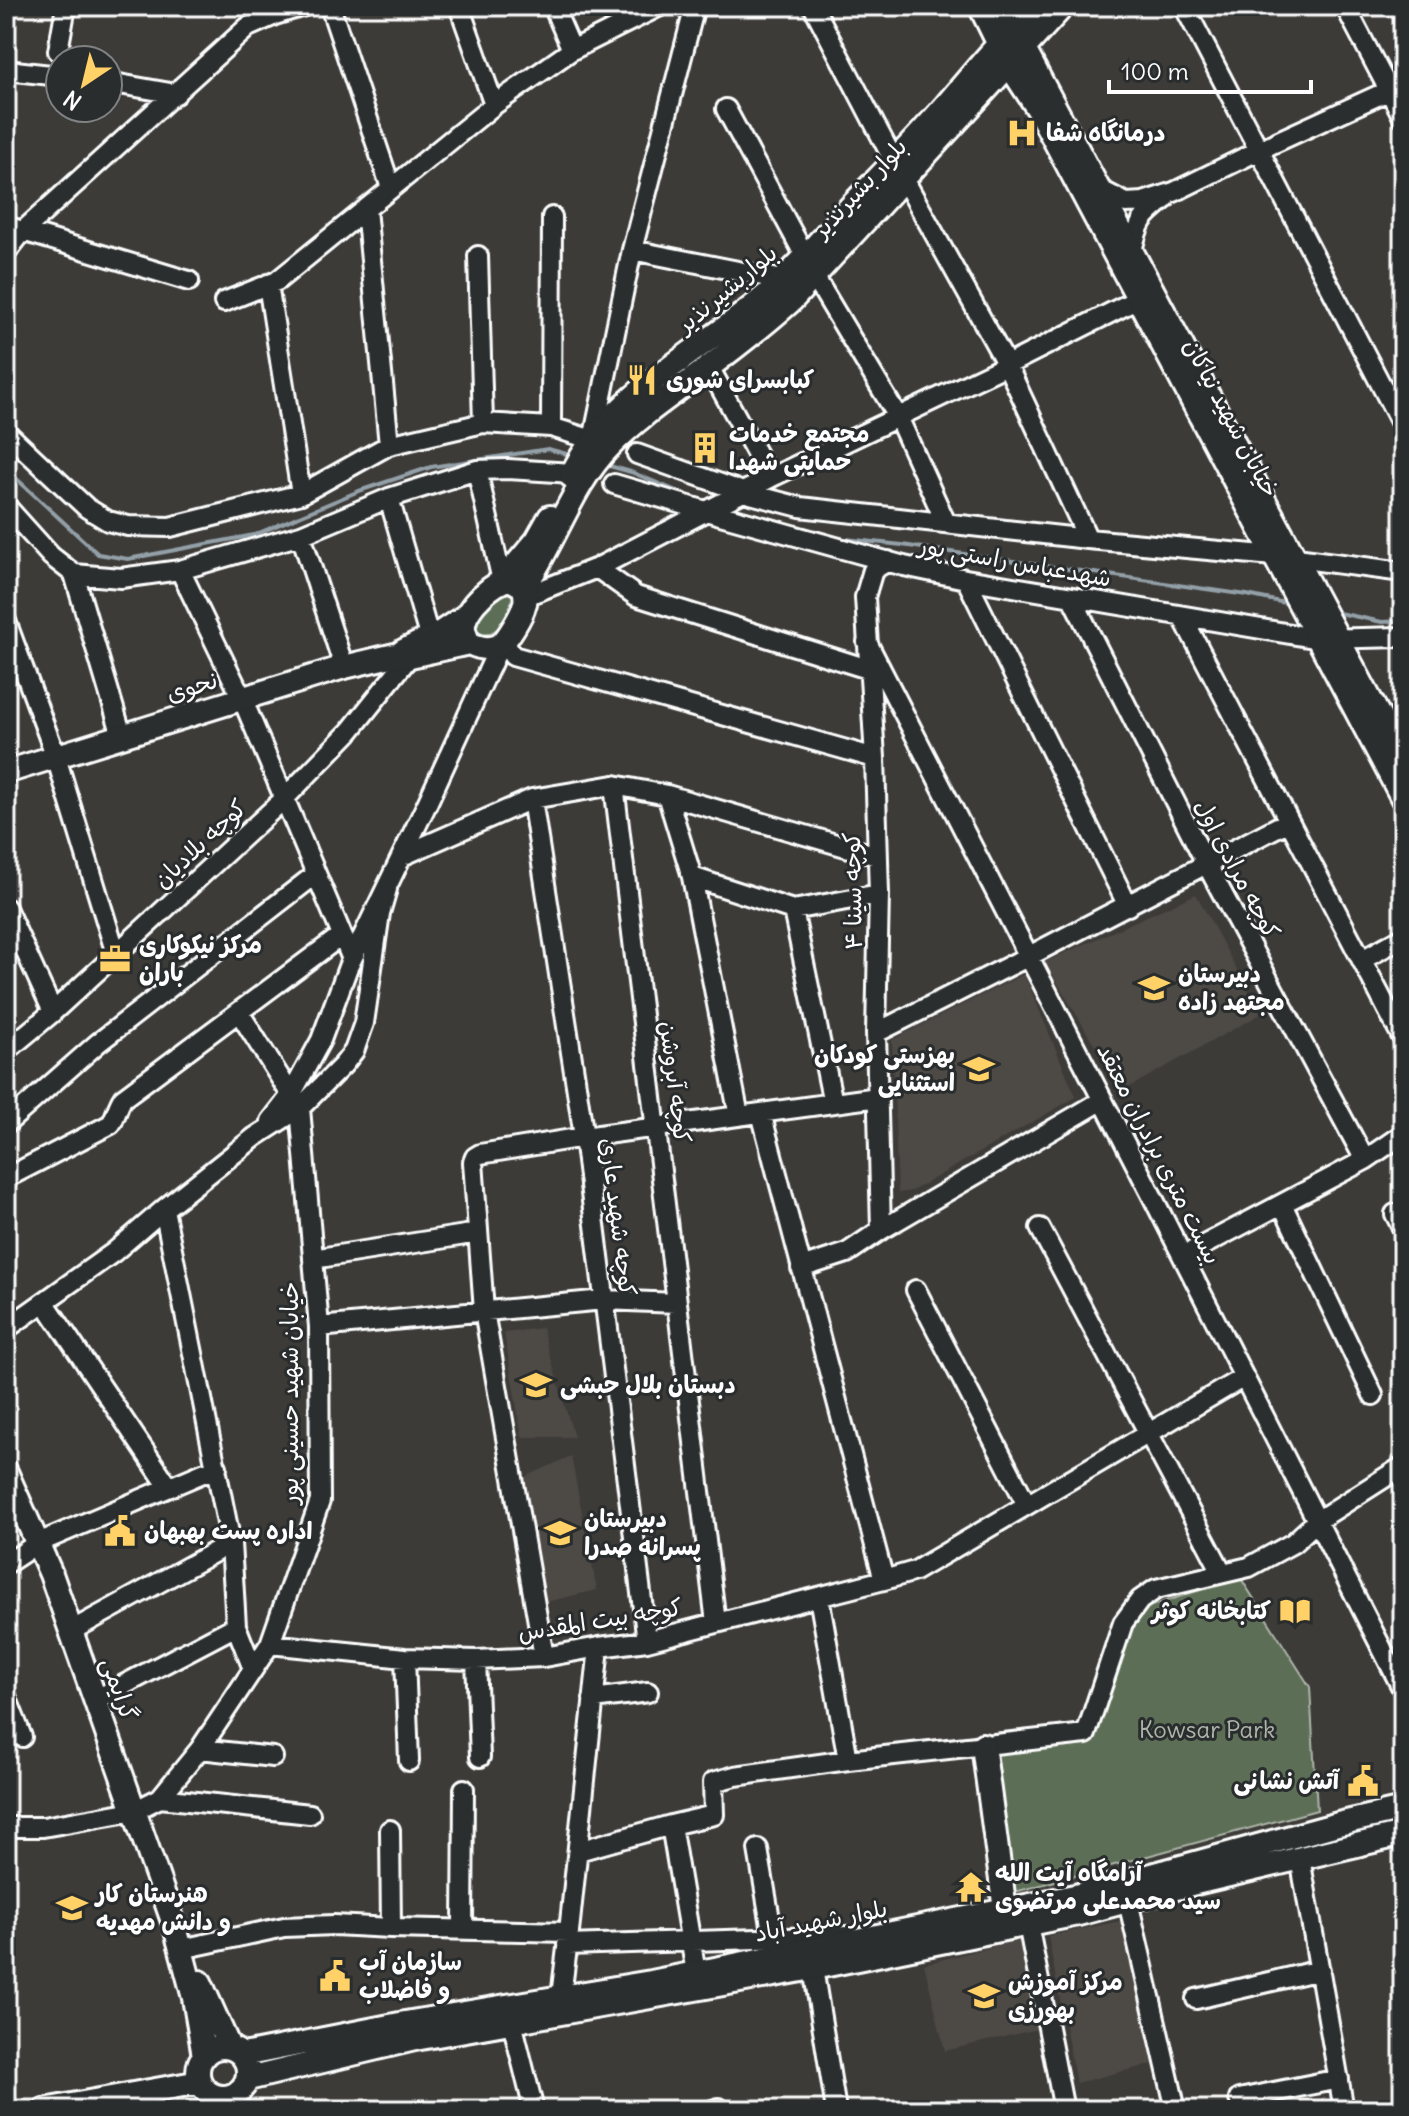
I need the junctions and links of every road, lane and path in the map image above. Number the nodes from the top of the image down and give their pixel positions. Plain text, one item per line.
1 (66, 6) edge
2 (304, 6) edge
3 (330, 6) edge
4 (459, 6) edge
5 (553, 6) edge
6 (660, 6) edge
7 (695, 6) edge
8 (813, 6) edge
9 (980, 6) edge
10 (1001, 6) edge
11 (1036, 6) edge
12 (1063, 6) edge
13 (1184, 6) edge
14 (1345, 6) edge
15 (277, 10) edge
16 (59, 44) edge
17 (1011, 46) junction
18 (572, 50) junction
19 (6, 70) edge
20 (44, 74) edge
21 (124, 85) edge
22 (1396, 87) edge
23 (176, 94) junction
24 (494, 105) junction
25 (726, 109) dead end
26 (1403, 117) edge
27 (1260, 150) junction
28 (899, 170) junction
29 (391, 188) junction
30 (1099, 189) junction
31 (1174, 192) junction
32 (366, 209) junction
33 (552, 217) dead end
34 (15, 229) edge
35 (632, 250) junction
36 (1132, 251) junction
37 (6, 253) edge
38 (478, 256) dead end
39 (810, 266) junction
40 (783, 280) junction
41 (189, 281) dead end
42 (268, 284) junction
43 (1138, 299) junction
44 (224, 302) dead end
45 (1181, 362) junction
46 (1007, 365) junction
47 (709, 367) junction
48 (898, 417) junction
49 (483, 423) junction
50 (551, 427) junction
51 (1403, 427) edge
52 (6, 432) edge
53 (593, 440) junction
54 (389, 445) junction
55 (637, 454) dead end
56 (477, 470) junction
57 (573, 473) junction
58 (770, 478) junction
59 (614, 484) dead end
60 (743, 492) junction
61 (301, 494) junction
62 (389, 498) junction
63 (6, 506) edge
64 (706, 511) junction
65 (946, 523) junction
66 (301, 535) junction
67 (1088, 539) junction
68 (1285, 557) junction
69 (531, 560) junction
70 (888, 561) junction
71 (597, 568) junction
72 (180, 570) junction
73 (1403, 572) edge
74 (74, 574) junction
75 (966, 579) junction
76 (514, 586) junction
77 (1072, 598) junction
78 (467, 615) junction
79 (1182, 616) junction
80 (6, 621) edge
81 (429, 636) junction
82 (1403, 637) edge
83 (1329, 639) junction
84 (867, 642) junction
85 (502, 643) junction
86 (473, 645) junction
87 (403, 656) junction
88 (344, 667) junction
89 (868, 669) junction
90 (476, 695) junction
91 (242, 698) junction
92 (122, 736) junction
93 (56, 757) junction
94 (875, 758) junction
95 (1403, 761) edge
96 (6, 772) edge
97 (614, 785) junction
98 (667, 795) junction
99 (284, 799) junction
100 (532, 799) junction
101 (1403, 799) edge
102 (1289, 821) junction
103 (402, 856) junction
104 (877, 856) junction
105 (1207, 865) junction
106 (316, 874) junction
107 (692, 877) junction
108 (387, 889) junction
109 (879, 894) junction
110 (1128, 906) junction
111 (6, 908) edge
112 (793, 910) junction
113 (342, 935) junction
114 (1403, 937) edge
115 (116, 954) junction
116 (1029, 956) junction
117 (352, 959) junction
118 (1362, 960) junction
119 (53, 1012) junction
120 (239, 1012) junction
121 (876, 1033) junction
122 (1403, 1039) edge
123 (6, 1051) edge
124 (878, 1097) junction
125 (1103, 1100) junction
126 (296, 1101) junction
127 (833, 1103) junction
128 (761, 1113) junction
129 (739, 1116) junction
130 (6, 1124) edge
131 (657, 1127) junction
132 (1403, 1134) edge
133 (584, 1137) junction
134 (1365, 1160) junction
135 (6, 1178) edge
136 (1282, 1204) junction
137 (164, 1209) junction
138 (1040, 1228) dead end
139 (881, 1230) junction
140 (478, 1233) junction
141 (1183, 1256) junction
142 (313, 1259) junction
143 (801, 1268) junction
144 (916, 1290) dead end
145 (604, 1300) junction
146 (45, 1303) junction
147 (677, 1303) junction
148 (484, 1311) junction
149 (319, 1327) junction
150 (6, 1329) edge
151 (1244, 1377) junction
152 (1373, 1395) dead end
153 (1149, 1434) junction
154 (1403, 1466) edge
155 (217, 1467) junction
156 (6, 1472) edge
157 (169, 1487) junction
158 (1027, 1505) junction
159 (1317, 1521) junction
160 (38, 1543) junction
161 (231, 1543) junction
162 (6, 1564) edge
163 (1222, 1572) junction
164 (884, 1580) junction
165 (819, 1597) junction
166 (716, 1623) junction
167 (236, 1626) junction
168 (71, 1631) junction
169 (647, 1641) junction
170 (270, 1644) junction
171 (599, 1647) junction
172 (544, 1657) junction
173 (405, 1658) junction
174 (476, 1660) junction
175 (253, 1669) junction
176 (1403, 1690) edge
177 (648, 1692) dead end
178 (6, 1696) edge
179 (593, 1699) junction
180 (95, 1700) junction
181 (22, 1737) dead end
182 (983, 1745) junction
183 (200, 1749) junction
184 (273, 1757) dead end
185 (480, 1757) dead end
186 (848, 1760) junction
187 (409, 1761) dead end
188 (464, 1789) dead end
189 (160, 1798) junction
190 (1403, 1809) edge
191 (134, 1811) junction
192 (310, 1814) dead end
193 (671, 1825) junction
194 (6, 1827) edge
195 (390, 1830) dead end
196 (1403, 1834) edge
197 (758, 1849) dead end
198 (578, 1851) junction
199 (1300, 1858) junction
200 (1128, 1901) junction
201 (1005, 1910) junction
202 (1028, 1924) junction
203 (175, 1927) junction
204 (391, 1928) junction
205 (463, 1929) junction
206 (882, 1935) junction
207 (773, 1937) junction
208 (568, 1938) junction
209 (692, 1942) junction
210 (186, 1948) junction
211 (813, 1968) junction
212 (1320, 1970) junction
213 (696, 1973) junction
214 (561, 1996) junction
215 (1196, 1999) dead end
216 (512, 2022) junction
217 (246, 2051) junction
218 (204, 2056) junction
219 (1339, 2079) junction
220 (200, 2082) junction
221 (241, 2094) edge
222 (1239, 2099) dead end
223 (44, 2110) edge
224 (534, 2110) edge
225 (836, 2110) edge
226 (1064, 2110) edge
227 (1176, 2110) edge
228 (1344, 2110) edge

1 - 16 street
2 - 15 street
3 - 29 street
4 - 24 street
5 - 18 street
6 - 18 street
7 - 35 street
8 - 28 street
9 - 17 main road
10 - 17 main road
11 - 17 main road
12 - 17 main road
13 - 27 street
14 - 22 street
15 - 23 street
17 - 28 main road
17 - 30 main road, خیابان شهید نیاکان
17 - 43 main road, خیابان شهید نیاکان
18 - 24 street
19 - 20 street
21 - 23 street
22 - 26 street
22 - 27 street
23 - 34 street
24 - 29 street
25 - 39 street
27 - 31 street
27 - 51 street
28 - 39 main road, بلوار بشیرنذیر
28 - 46 street
29 - 32 street
30 - 31 street
30 - 36 main road, خیابان شهید نیاکان
31 - 36 street
32 - 42 street
32 - 54 street
33 - 50 street
34 - 37 street
34 - 41 street
35 - 40 street
35 - 53 street
36 - 45 main road, خیابان شهید نیاکان
38 - 49 street
39 - 40 main road, بلواربشیرنذیر
39 - 47 main road, بلوار بشیرنذیر
39 - 48 street
40 - 53 main road, بلواربشیرنذیر
42 - 44 street
42 - 61 street
43 - 45 main road, خیابان شهید نیاکان
43 - 46 street
45 - 68 main road, خیابان شهید نیاکان
46 - 48 street
46 - 67 street
47 - 58 street
47 - 69 main road, بلوار بشیرنذیر
48 - 58 street
48 - 65 street
49 - 50 street
49 - 54 street
50 - 53 street
52 - 61 street
53 - 57 main road, بلواربشیرنذیر
54 - 61 street
55 - 60 street
56 - 57 street
56 - 62 street
56 - 76 street
57 - 69 main road, بلواربشیرنذیر
58 - 60 street
59 - 64 street, شهدعباس راستی پور
60 - 64 street
60 - 65 street
62 - 66 street
62 - 81 street
63 - 74 street
64 - 70 street, شهدعباس راستی پور
64 - 71 street
65 - 67 street
66 - 72 street
66 - 88 street
67 - 68 street
68 - 73 street
68 - 83 main road, خیابان شهید نیاکان
69 - 76 main road, بلوار بشیرنذیر
70 - 75 street, شهدعباس راستی پور
70 - 84 street, کوچه سینا ۴
71 - 76 street
71 - 89 street
72 - 74 street
72 - 91 street
74 - 92 street
75 - 77 street, شهدعباس راستی پور
75 - 110 street
76 - 78 main road
76 - 85 main road
77 - 79 street, شهدعباس راستی پور
77 - 105 street, کوچه مرادی اول
78 - 81 main road
78 - 86 main road
79 - 83 street, شهدعباس راستی پور
79 - 102 street
80 - 93 street
81 - 87 main road
82 - 83 street, شهدعباس راستی پور
83 - 95 main road, خیابان شهید نیاکان
83 - 101 main road, خیابان شهید نیاکان
84 - 89 street, کوچه سینا ۴
84 - 116 street, بیست متری برادران معتقد
85 - 86 main road
85 - 90 street
85 - 94 street
86 - 87 main road, نحوی
86 - 90 street
87 - 88 main road, نحوی
87 - 99 street, کوچه بلادیان
88 - 91 main road, نحوی
89 - 94 street, کوچه سینا ۴
90 - 103 street
91 - 92 main road, نحوی
91 - 99 street
92 - 93 main road, نحوی
93 - 96 main road, نحوی
93 - 115 street
94 - 104 street, کوچه سینا ۴
97 - 98 street
97 - 100 street
97 - 131 street, کوچه آبروشن
98 - 104 street
98 - 107 street
99 - 106 street
99 - 115 street, کوچه بلادیان
100 - 103 street
100 - 133 street, کوچه شهید عاری
102 - 105 street
102 - 118 street
103 - 108 street
104 - 109 street, کوچه سینا ۴
105 - 110 street
105 - 134 street, کوچه مرادی اول
106 - 113 street
106 - 130 street
107 - 112 street
107 - 129 street
108 - 117 street
108 - 126 street
109 - 112 street
109 - 121 street, کوچه سینا ۴
110 - 116 street
111 - 119 street
112 - 127 street
113 - 117 street
113 - 120 street
114 - 118 street
115 - 119 street, کوچه بلادیان
116 - 121 street
116 - 125 street, بیست متری برادران معتقد
117 - 126 street
118 - 122 street
119 - 123 street, کوچه بلادیان
120 - 126 street
120 - 135 street
121 - 124 street, کوچه سینا ۴
124 - 127 street
124 - 139 street, کوچه سینا ۴
125 - 139 street
125 - 141 street, بیست متری برادران معتقد
126 - 137 street
126 - 142 street, خیابان شهید حسینی پور
127 - 128 street
128 - 129 street
128 - 143 street
129 - 131 street
131 - 133 street
131 - 147 street, کوچه آبروشن
132 - 134 street
133 - 140 street
133 - 145 street, کوچه شهید عاری
134 - 136 street
136 - 141 street
136 - 152 street
137 - 146 street
137 - 155 street
138 - 153 street
139 - 143 street
140 - 142 street
140 - 148 street
141 - 151 street, بیست متری برادران معتقد
142 - 149 street, خیابان شهید حسینی پور
143 - 164 street
144 - 158 street
145 - 147 street
145 - 148 street
145 - 169 street, کوچه شهید عاری
146 - 150 street
146 - 157 street
147 - 166 street, کوچه آبروشن
148 - 149 street
148 - 172 street
149 - 170 street, خیابان شهید حسینی پور
151 - 153 street, کوچه بیت المقدس
151 - 159 street, بیست متری برادران معتقد
153 - 158 street, کوچه بیت المقدس
153 - 163 street
154 - 159 street
155 - 157 street
155 - 161 street
156 - 160 main road, گرایمی
157 - 160 street
158 - 164 street, کوچه بیت المقدس
159 - 163 street
159 - 176 street, بیست متری برادران معتقد
160 - 162 street
160 - 168 main road, گرایمی
161 - 167 street
161 - 168 street
163 - 182 street
164 - 165 street, کوچه بیت المقدس
165 - 166 street, کوچه بیت المقدس
165 - 186 street
166 - 169 street, کوچه بیت المقدس
167 - 175 street
167 - 180 street
168 - 180 main road, گرایمی
169 - 171 street, کوچه بیت المقدس
170 - 173 street, کوچه بیت المقدس
170 - 175 street, خیابان شهید حسینی پور
171 - 172 street, کوچه بیت المقدس
171 - 179 street
172 - 174 street, کوچه بیت المقدس
173 - 174 street, کوچه بیت المقدس
173 - 187 street
174 - 185 street
175 - 183 street, خیابان شهید حسینی پور
177 - 179 street
178 - 181 street
179 - 198 street
180 - 191 main road, گرایمی
182 - 186 street
182 - 201 main road
183 - 184 street
183 - 189 street, خیابان شهید حسینی پور
186 - 193 street
188 - 205 street
189 - 191 street, خیابان شهید حسینی پور
189 - 192 street
190 - 201 main road, بلوار شهید آباد
191 - 194 street, خیابان شهید حسینی پور
191 - 203 main road, گرایمی
193 - 198 street
193 - 209 street
195 - 204 street
196 - 199 main road, بلوار شهید آباد
197 - 207 street
198 - 208 street
199 - 200 main road, بلوار شهید آباد
199 - 212 street
200 - 202 main road, بلوار شهید آباد
200 - 227 street
201 - 206 main road, بلوار شهید آباد
202 - 211 main road, بلوار شهید آباد
202 - 226 street
203 - 210 main road
203 - 218 main road
204 - 205 street
204 - 210 street
205 - 208 street
206 - 207 street
206 - 213 main road, بلوار شهید آباد
207 - 209 street
208 - 209 street
208 - 214 street
209 - 213 street
210 - 217 main road
211 - 216 main road, بلوار شهید آباد
211 - 225 street
212 - 215 street
212 - 219 street
213 - 214 main road, بلوار شهید آباد
214 - 217 main road, بلوار شهید آباد
216 - 221 main road, بلوار شهید آباد
216 - 224 street
217 - 218 main road
217 - 221 main road
218 - 220 main road
219 - 222 street
219 - 228 street
220 - 221 main road
220 - 223 main road

